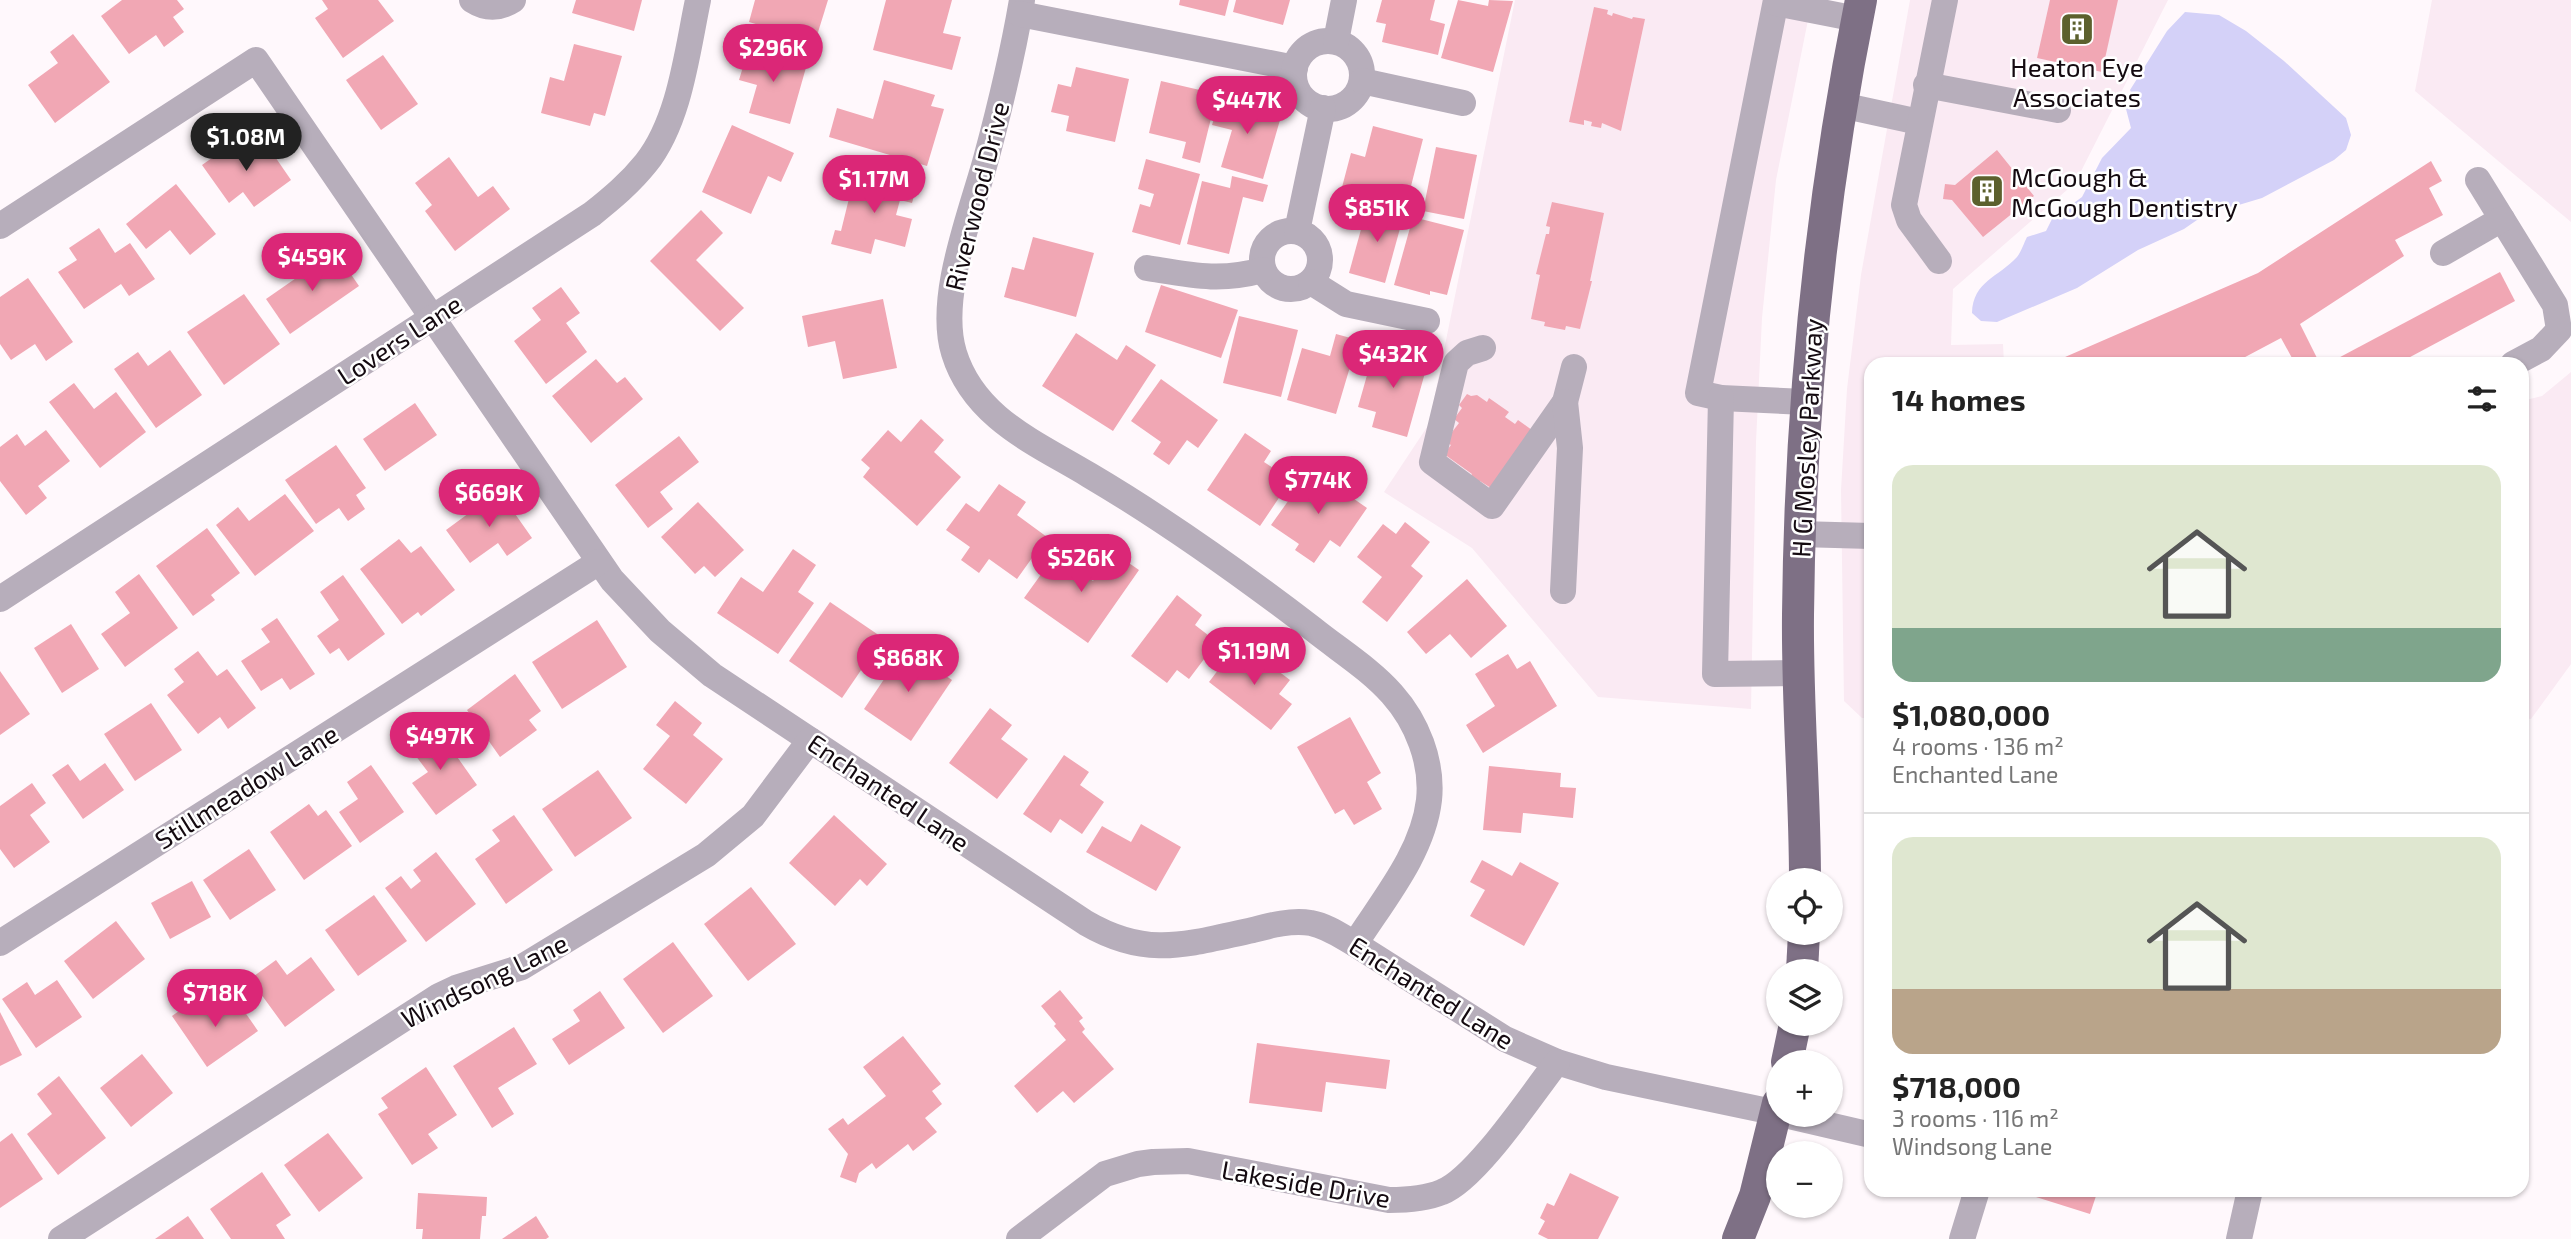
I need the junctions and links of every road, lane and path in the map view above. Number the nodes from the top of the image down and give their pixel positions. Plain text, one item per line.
1 (472, 0) edge
2 (513, 0) edge
3 (698, 0) edge
4 (1344, 0) edge
5 (1945, 0) edge
6 (1776, 1) edge
7 (1021, 7) edge
8 (1859, 9) edge
9 (1336, 41) junction
10 (1295, 68) junction
11 (1362, 81) junction
12 (1926, 85) junction
13 (1463, 103) dead end
14 (1842, 105) junction
15 (1323, 108) junction
16 (2058, 110) dead end
17 (1919, 122) junction
18 (2478, 180) dead end
19 (2502, 219) junction
20 (0, 226) edge
21 (1297, 231) junction
22 (2442, 253) dead end
23 (1940, 261) dead end
24 (1147, 268) dead end
25 (1263, 270) junction
26 (1311, 282) junction
27 (432, 317) junction
28 (1427, 321) dead end
29 (1482, 348) dead end
30 (2527, 357) edge
31 (1574, 367) dead end
32 (1721, 398) junction
33 (1565, 402) junction
34 (1805, 402) junction
35 (1799, 534) junction
36 (1864, 536) edge
37 (599, 562) junction
38 (1563, 591) dead end
39 (0, 599) edge
40 (1800, 673) junction
41 (810, 740) junction
42 (1805, 868) edge
43 (0, 943) edge
44 (1355, 944) junction
45 (1557, 1062) junction
46 (1766, 1108) edge
47 (1774, 1127) edge
48 (1840, 1127) edge
49 (1864, 1133) edge
50 (1975, 1197) edge
51 (2248, 1197) edge
52 (61, 1239) edge
53 (1019, 1239) edge
54 (1738, 1239) edge
55 (1962, 1239) edge
56 (2239, 1239) edge

1 - 2 street
3 - 27 street, Lovers Lane
4 - 9 street
5 - 12 street
6 - 8 street
6 - 32 street
7 - 10 street
7 - 44 street, Riverwood Drive
8 - 14 main road, H G Mosley Parkway
9 - 10 street
9 - 11 street
10 - 15 street
11 - 13 street
11 - 15 street
12 - 16 street
12 - 17 street
14 - 17 street
14 - 34 main road, H G Mosley Parkway
15 - 21 street
17 - 23 street
18 - 19 street
19 - 22 street
19 - 30 street
20 - 27 street, Enchanted Lane
21 - 25 street
21 - 26 street
24 - 25 street
25 - 26 street
26 - 28 street
27 - 37 street, Enchanted Lane
27 - 39 street, Lovers Lane
29 - 33 street
31 - 33 street
32 - 34 street
32 - 40 street
33 - 38 street
34 - 35 main road, H G Mosley Parkway
35 - 36 street
35 - 40 main road, H G Mosley Parkway
37 - 41 street, Enchanted Lane
37 - 43 street, Stillmeadow Lane
40 - 42 main road, H G Mosley Parkway
41 - 44 street, Enchanted Lane
41 - 52 street, Windsong Lane
44 - 45 street, Enchanted Lane
45 - 46 street, Enchanted Lane
45 - 53 street, Lakeside Drive
47 - 54 main road
48 - 49 street, Enchanted Lane
50 - 55 street
51 - 56 street

